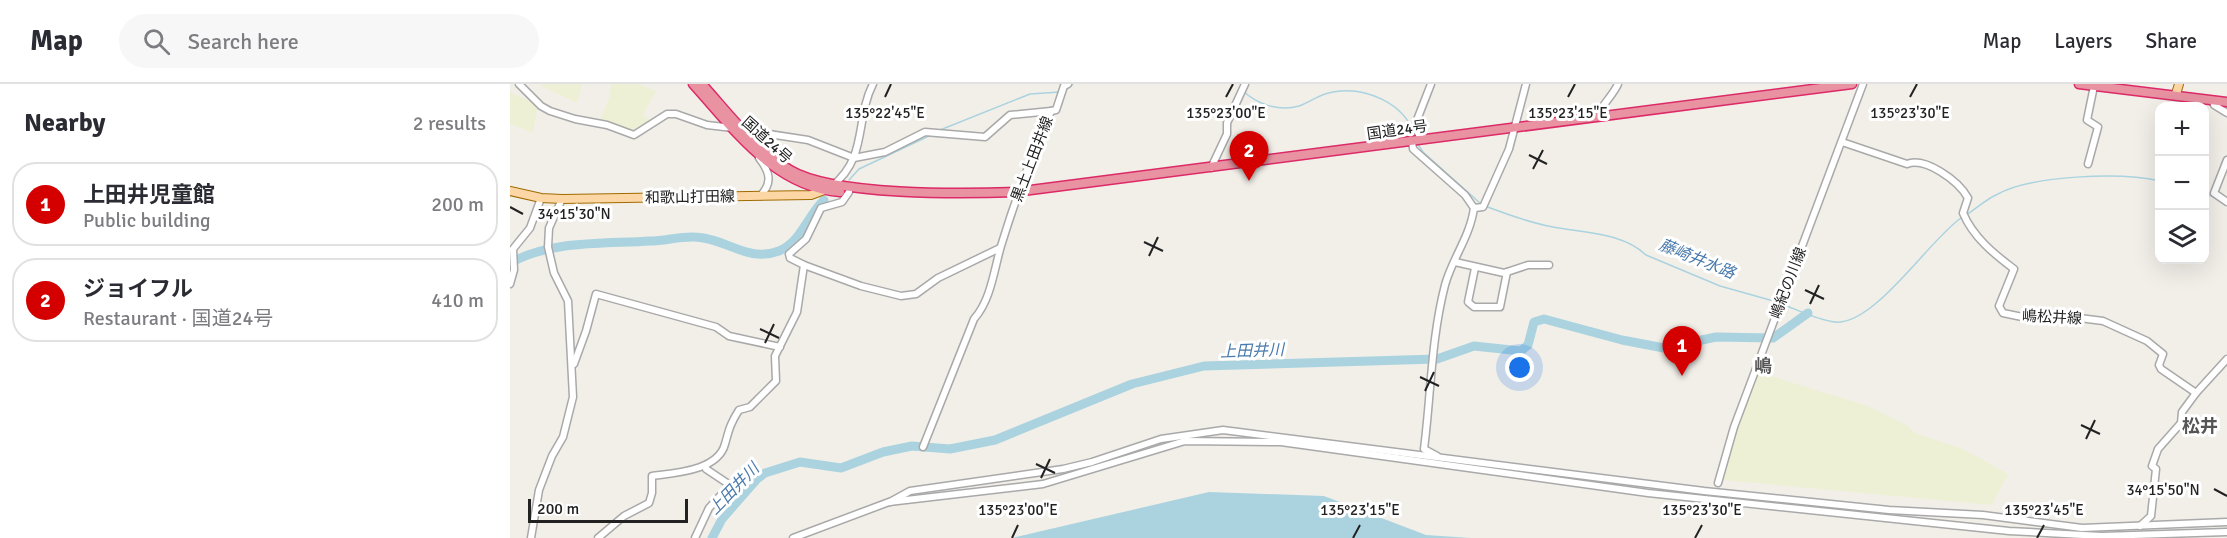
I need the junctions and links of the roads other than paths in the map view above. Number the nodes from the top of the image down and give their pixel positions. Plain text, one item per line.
1 (519, 84) edge
2 (693, 84) edge
3 (702, 84) edge
4 (873, 84) edge
5 (1431, 84) edge
6 (1526, 84) edge
7 (1618, 84) edge
8 (1852, 84) edge
9 (1863, 84) edge
10 (2079, 84) edge
11 (2179, 84) edge
12 (2094, 86) junction
13 (1244, 88) edge
14 (1064, 89) edge
15 (2176, 94) junction
16 (2213, 101) junction
17 (2227, 102) edge
18 (1051, 111) junction
19 (2227, 112) edge
20 (1597, 117) junction
21 (733, 128) junction
22 (1512, 129) junction
23 (743, 133) junction
24 (1417, 141) junction
25 (1842, 142) junction
26 (854, 158) junction
27 (2227, 160) edge
28 (2088, 164) dead end
29 (1212, 168) junction
30 (828, 188) junction
31 (510, 191) edge
32 (849, 192) junction
33 (945, 192) junction
34 (760, 196) junction
35 (541, 198) junction
36 (562, 199) junction
37 (2227, 202) edge
38 (1473, 208) junction
39 (1000, 248) junction
40 (1455, 262) junction
41 (1549, 265) dead end
42 (804, 266) junction
43 (1475, 268) junction
44 (1507, 272) junction
45 (511, 282) edge
46 (780, 347) junction
47 (2227, 359) edge
48 (572, 367) junction
49 (2196, 393) junction
50 (924, 445) dead end
51 (1443, 458) junction
52 (706, 465) junction
53 (1718, 483) junction
54 (1704, 491) junction
55 (1734, 494) junction
56 (889, 502) junction
57 (2227, 522) edge
58 (2139, 526) junction
59 (2227, 532) edge
60 (531, 538) edge
61 (598, 538) edge
62 (696, 538) edge
63 (793, 538) edge

1 - 21 street
2 - 21 highway, 国道24号
3 - 23 highway, 国道24号
4 - 26 street
5 - 24 street
6 - 22 street
7 - 20 street
8 - 20 highway, 国道24号
9 - 25 street, 嶋紀の川線
10 - 12 highway
11 - 15 main road
12 - 15 highway
12 - 28 street
13 - 29 street
14 - 18 street
15 - 16 highway
16 - 17 highway
16 - 19 street
18 - 26 street, 黒土上田井線
18 - 39 street, 黒土上田井線
20 - 22 highway, 国道24号
21 - 23 highway, 国道24号
22 - 24 highway, 国道24号
22 - 38 street
23 - 26 street
23 - 30 highway, 国道24号
23 - 34 street
24 - 29 highway, 国道24号
24 - 38 street
25 - 49 street, 嶋松井線
25 - 53 street, 嶋紀の川線
26 - 30 street
27 - 37 street
29 - 33 highway, 国道24号
30 - 32 highway, 国道24号
30 - 33 highway, 国道24号
30 - 34 main road, 和歌山打田線
31 - 35 main road, 和歌山打田線
32 - 33 highway, 国道24号
32 - 42 street
34 - 36 main road, 和歌山打田線
35 - 36 main road, 和歌山打田線
35 - 45 street
36 - 48 street
38 - 40 street
39 - 42 street
39 - 50 street, 黒土上田井線
40 - 43 street
40 - 51 street
41 - 44 street
42 - 46 street
43 - 44 street
43 - 44 street
46 - 48 street
46 - 52 street
47 - 49 street
48 - 60 street
49 - 58 street
51 - 54 street
51 - 56 street
52 - 61 street
52 - 62 street
53 - 54 street
53 - 55 street
54 - 55 street
55 - 58 street
56 - 59 street
56 - 63 street
57 - 58 street

